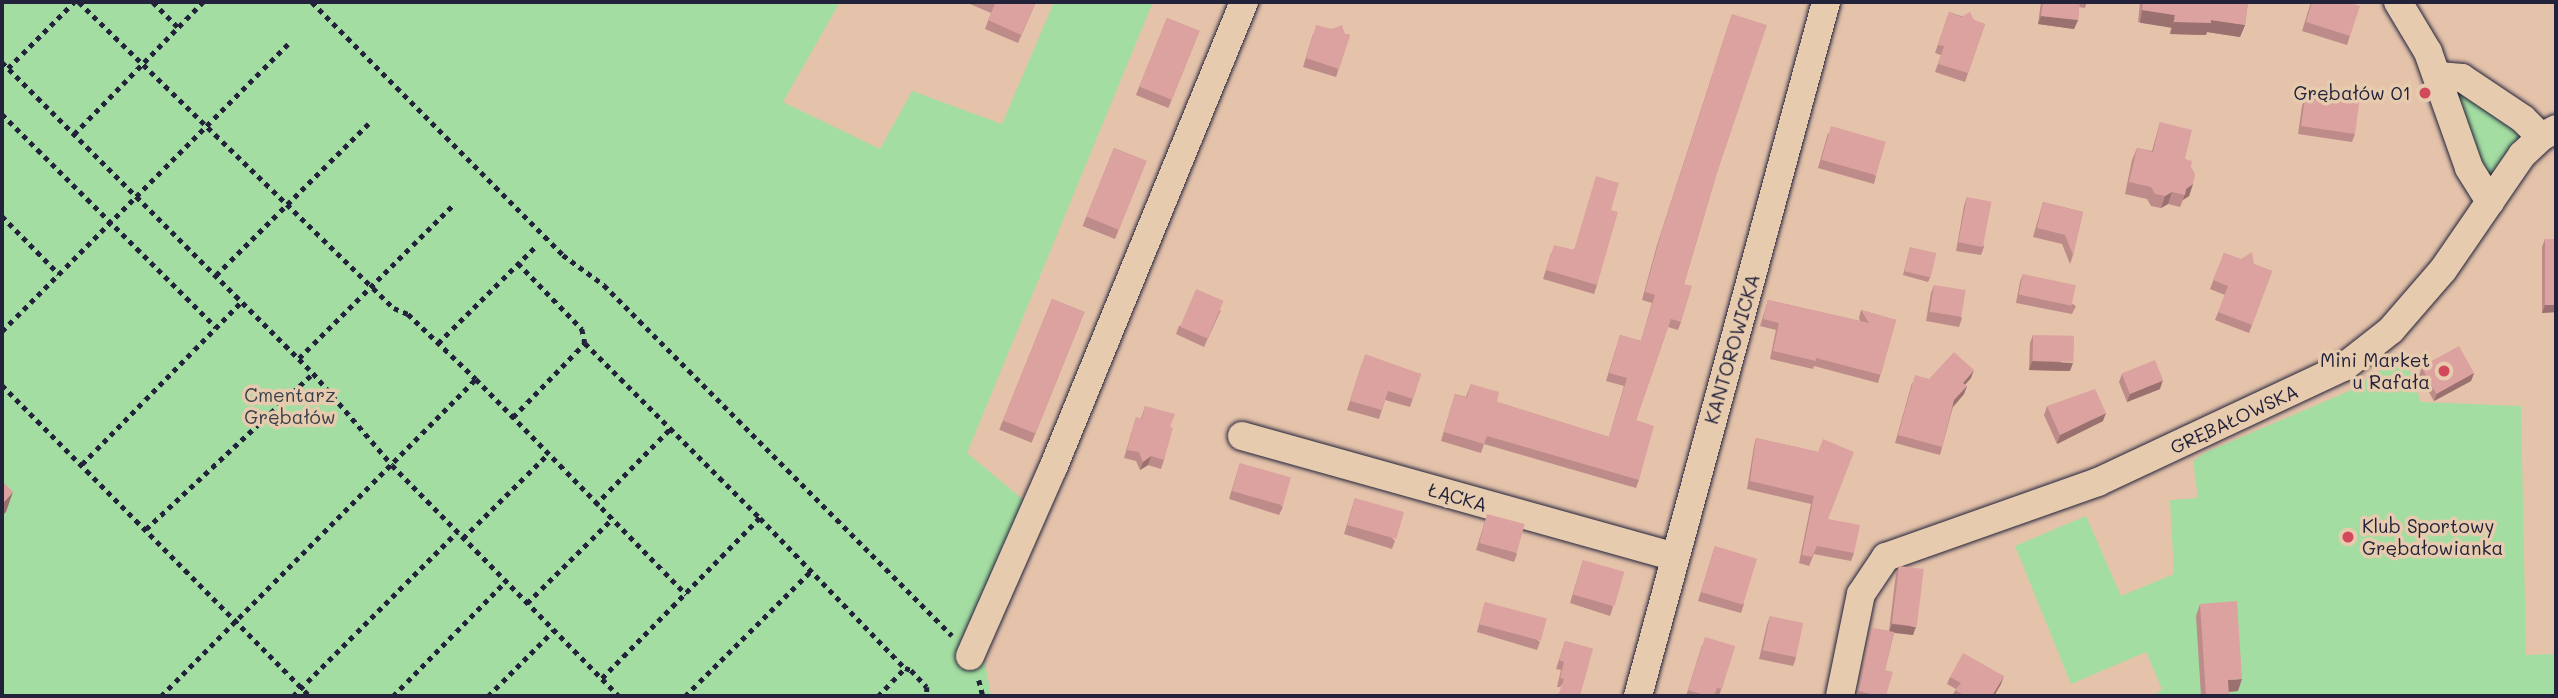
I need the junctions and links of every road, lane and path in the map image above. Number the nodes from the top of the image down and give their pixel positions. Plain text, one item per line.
1 (76, 2) edge
2 (153, 2) edge
3 (203, 2) edge
4 (312, 2) edge
5 (1244, 2) edge
6 (1826, 2) edge
7 (2398, 2) edge
8 (178, 27) junction
9 (288, 44) dead end
10 (2, 62) edge
11 (142, 64) junction
12 (8, 68) junction
13 (2439, 76) junction
14 (2, 114) edge
15 (370, 122) dead end
16 (206, 126) junction
17 (2549, 133) edge
18 (74, 134) junction
19 (136, 196) junction
20 (2490, 202) junction
21 (288, 204) junction
22 (454, 204) dead end
23 (2, 216) edge
24 (110, 223) junction
25 (535, 247) dead end
26 (518, 263) junction
27 (59, 274) junction
28 (216, 275) junction
29 (371, 285) junction
30 (242, 301) junction
31 (216, 327) junction
32 (2, 331) edge
33 (438, 343) junction
34 (585, 343) junction
35 (299, 358) junction
36 (313, 373) junction
37 (476, 379) junction
38 (2, 385) edge
39 (513, 417) junction
40 (671, 428) junction
41 (1242, 436) dead end
42 (547, 455) junction
43 (82, 464) junction
44 (392, 465) junction
45 (595, 505) junction
46 (760, 518) junction
47 (611, 520) junction
48 (146, 529) junction
49 (457, 532) junction
50 (463, 538) junction
51 (1674, 557) junction
52 (811, 571) junction
53 (506, 581) junction
54 (686, 594) junction
55 (527, 603) junction
56 (237, 622) junction
57 (554, 630) junction
58 (970, 656) junction
59 (905, 668) junction
60 (602, 679) junction
61 (302, 688) junction
62 (161, 696) edge
63 (293, 696) edge
64 (310, 696) edge
65 (393, 696) edge
66 (488, 696) edge
67 (619, 696) edge
68 (685, 696) edge
69 (878, 696) edge
70 (927, 696) edge
71 (983, 696) edge
72 (1638, 696) edge
73 (1840, 696) edge

1 - 11 path
1 - 12 path
2 - 8 path
3 - 8 path
4 - 58 path
5 - 58 street
6 - 51 street, KANTOROWICKA
7 - 13 street
8 - 11 path
9 - 16 path
10 - 12 path
11 - 16 path
11 - 18 path
12 - 18 path
13 - 17 street
13 - 20 street
14 - 24 path
15 - 21 path
16 - 19 path
16 - 21 path
17 - 20 street, GRĘBAŁOWSKA
18 - 19 path
19 - 24 path
19 - 28 path
20 - 73 street, GRĘBAŁOWSKA
21 - 28 path
21 - 29 path
22 - 29 path
23 - 27 path
24 - 27 path
24 - 31 path
25 - 26 path
26 - 33 path
26 - 34 path
27 - 32 path
28 - 30 path
29 - 33 path
29 - 35 path
30 - 31 path
30 - 35 path
31 - 43 path
33 - 37 path
34 - 39 path
34 - 40 path
35 - 36 path
36 - 44 path
36 - 48 path
37 - 39 path
37 - 44 path
38 - 43 path
39 - 42 path
40 - 45 path
40 - 46 path
41 - 51 street, ŁĄCKA
42 - 45 path
42 - 50 path
43 - 48 path
44 - 49 path
44 - 56 path
45 - 47 path
46 - 52 path
46 - 54 path
47 - 54 path
47 - 55 path
48 - 56 path
49 - 50 path
49 - 61 path
50 - 53 path
51 - 72 street, KANTOROWICKA
52 - 59 path
52 - 68 path
53 - 55 path
53 - 65 path
54 - 60 path
55 - 57 path
56 - 61 path
56 - 62 path
57 - 60 path
57 - 66 path
58 - 71 path
59 - 69 path
59 - 70 path
60 - 67 path
61 - 63 path
61 - 64 path

